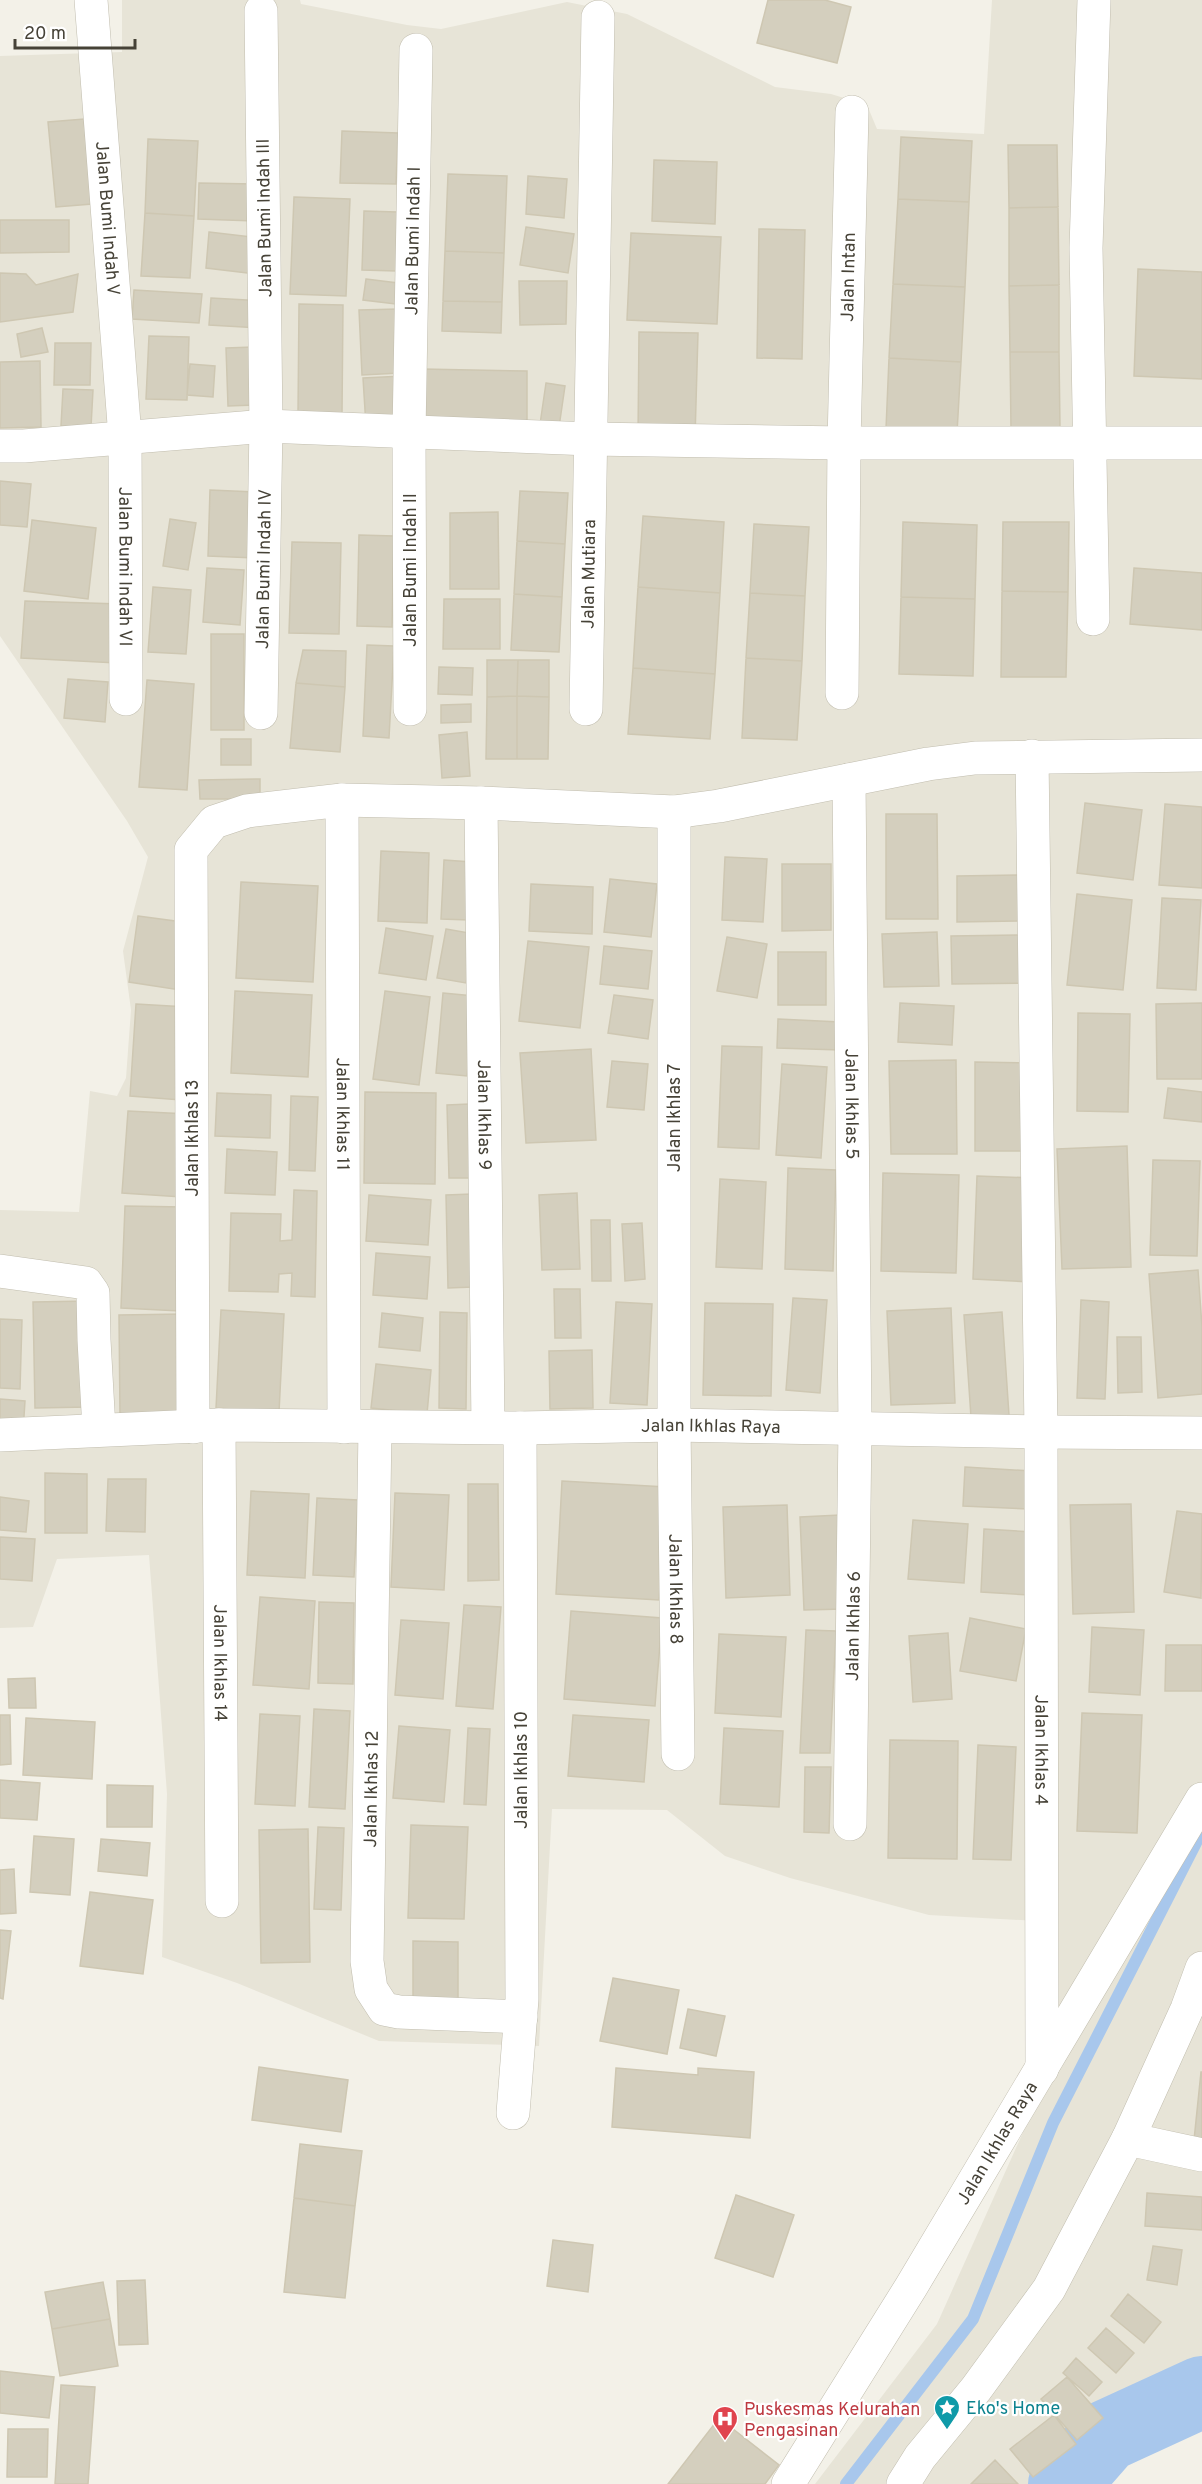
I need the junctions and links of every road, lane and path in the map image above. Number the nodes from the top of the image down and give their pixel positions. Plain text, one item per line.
1 (91, 0) edge
2 (1094, 0) edge
3 (261, 11) dead end
4 (598, 17) dead end
5 (416, 50) dead end
6 (852, 112) dead end
7 (266, 426) junction
8 (409, 432) junction
9 (125, 437) junction
10 (590, 439) junction
11 (1091, 442) junction
12 (844, 443) junction
13 (1202, 443) edge
14 (0, 446) edge
15 (1093, 619) dead end
16 (842, 693) dead end
17 (126, 699) dead end
18 (410, 709) dead end
19 (586, 709) dead end
20 (261, 713) dead end
21 (1202, 755) edge
22 (1032, 756) junction
23 (849, 780) junction
24 (342, 800) junction
25 (482, 803) junction
26 (674, 812) junction
27 (0, 1271) edge
28 (674, 1425) junction
29 (206, 1426) junction
30 (360, 1427) junction
31 (488, 1427) junction
32 (855, 1427) junction
33 (520, 1428) junction
34 (99, 1429) junction
35 (1041, 1432) junction
36 (1202, 1433) edge
37 (0, 1435) edge
38 (678, 1754) dead end
39 (1202, 1799) edge
40 (850, 1824) dead end
41 (222, 1900) dead end
42 (1202, 1968) edge
43 (1195, 2011) edge
44 (521, 2017) junction
45 (1042, 2069) junction
46 (513, 2113) dead end
47 (1128, 2139) junction
48 (1202, 2155) edge
49 (912, 2471) edge
50 (788, 2484) edge

1 - 9 street, Jalan Bumi Indah V
2 - 11 street
3 - 7 street, Jalan Bumi Indah III
4 - 10 street, Jalan Mutiara
5 - 8 street, Jalan Bumi Indah I
6 - 12 street, Jalan Intan
7 - 8 street
7 - 9 street
7 - 20 street, Jalan Bumi Indah IV
8 - 10 street
8 - 18 street, Jalan Bumi Indah II
9 - 14 street
9 - 17 street, Jalan Bumi Indah VI
10 - 12 street
10 - 19 street, Jalan Mutiara
11 - 12 street
11 - 13 street
11 - 15 street
12 - 16 street, Jalan Intan
21 - 22 street
22 - 23 street
22 - 35 street, Jalan Ikhlas 4
23 - 26 street
23 - 32 street, Jalan Ikhlas 5
24 - 25 street
24 - 29 street, Jalan Ikhlas 13
24 - 30 street, Jalan Ikhlas 11
25 - 26 street
25 - 31 street, Jalan Ikhlas 9
26 - 28 street, Jalan Ikhlas 7
27 - 34 street
28 - 32 street, Jalan Ikhlas Raya
28 - 33 street, Jalan Ikhlas Raya
28 - 38 street, Jalan Ikhlas 8
29 - 30 street, Jalan Ikhlas Raya
29 - 34 street, Jalan Ikhlas Raya
29 - 41 street, Jalan Ikhlas 14
30 - 31 street, Jalan Ikhlas Raya
30 - 44 street, Jalan Ikhlas 12
31 - 33 street, Jalan Ikhlas Raya
32 - 35 street, Jalan Ikhlas Raya
32 - 40 street, Jalan Ikhlas 6
33 - 44 street, Jalan Ikhlas 10
34 - 37 street, Jalan Ikhlas Raya
35 - 36 street, Jalan Ikhlas Raya
35 - 45 street, Jalan Ikhlas 4
39 - 45 street, Jalan Ikhlas Raya
42 - 43 street
43 - 47 street
44 - 46 street, Jalan Ikhlas 10
45 - 50 street, Jalan Ikhlas Raya
47 - 48 street
47 - 49 street

